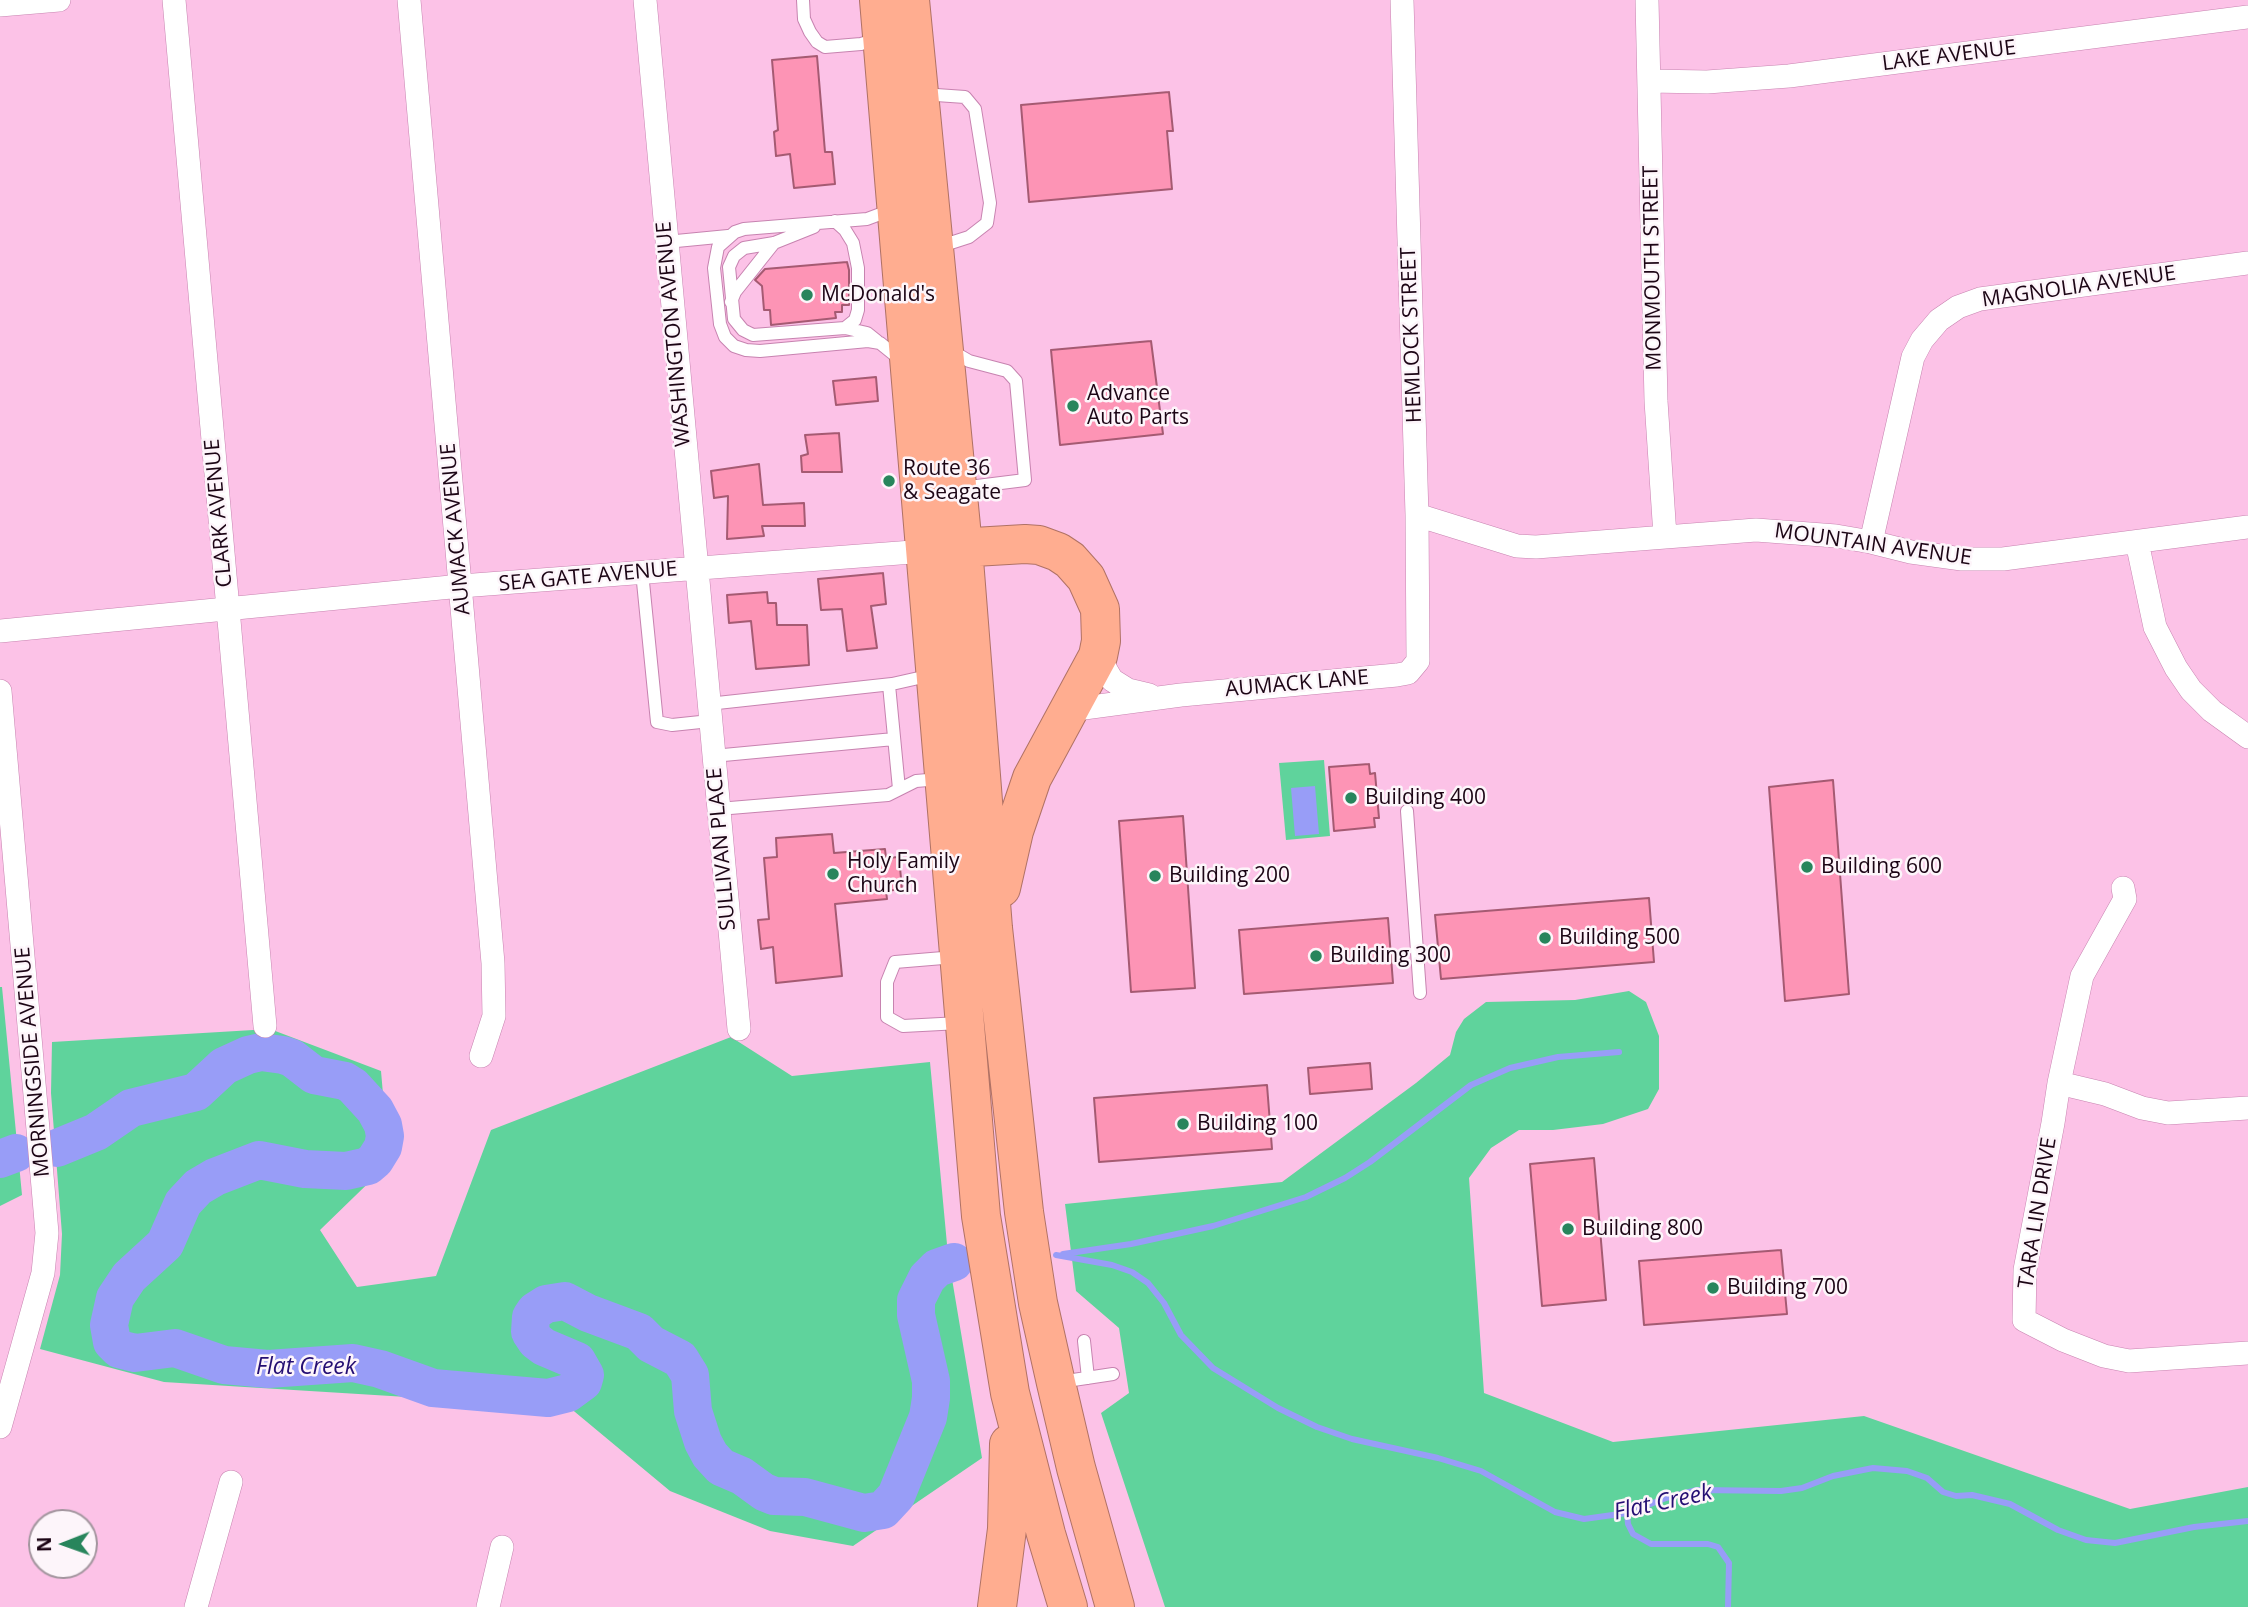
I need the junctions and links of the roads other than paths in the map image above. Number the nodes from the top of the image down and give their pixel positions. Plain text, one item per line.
1 (59, 0) edge
2 (174, 0) edge
3 (409, 0) edge
4 (645, 0) edge
5 (803, 0) edge
6 (1402, 0) edge
7 (1647, 0) edge
8 (0, 5) edge
9 (899, 8) edge
10 (2248, 18) edge
11 (1649, 81) junction
12 (919, 94) junction
13 (893, 192) junction
14 (831, 221) junction
15 (728, 236) junction
16 (666, 242) junction
17 (774, 243) junction
18 (934, 248) junction
19 (2248, 263) edge
20 (731, 303) junction
21 (845, 328) junction
22 (880, 343) junction
23 (944, 346) junction
24 (909, 368) junction
25 (958, 489) junction
26 (1417, 515) junction
27 (2248, 527) edge
28 (1665, 536) junction
29 (1871, 542) junction
30 (2137, 542) junction
31 (963, 547) junction
32 (926, 551) junction
33 (695, 568) junction
34 (642, 572) junction
35 (461, 586) junction
36 (228, 610) junction
37 (0, 631) edge
38 (1098, 656) junction
39 (704, 668) joint
40 (1413, 669) joint
41 (936, 674) junction
42 (889, 685) junction
43 (0, 691) edge
44 (1181, 695) junction
45 (1069, 710) junction
46 (709, 713) junction
47 (2248, 737) edge
48 (894, 739) junction
49 (713, 756) junction
50 (944, 778) junction
51 (899, 789) junction
52 (718, 809) junction
53 (1407, 811) dead end
54 (2123, 888) dead end
55 (993, 928) junction
56 (959, 957) junction
57 (1420, 993) dead end
58 (964, 1023) junction
59 (265, 1026) dead end
60 (739, 1029) dead end
61 (481, 1056) dead end
62 (2059, 1083) junction
63 (2248, 1108) edge
64 (1084, 1341) dead end
65 (2248, 1353) edge
66 (1113, 1374) dead end
67 (1072, 1381) junction
68 (1010, 1393) junction
69 (3, 1404) edge
70 (0, 1427) edge
71 (231, 1482) dead end
72 (502, 1548) dead end
73 (196, 1607) edge
74 (488, 1607) edge
75 (997, 1607) edge
76 (1068, 1607) edge
77 (1115, 1607) edge

1 - 8 street
2 - 36 street, CLARK AVENUE
3 - 35 street, AUMACK AVENUE
4 - 16 street, WASHINGTON AVENUE
5 - 9 lane
6 - 26 street, HEMLOCK STREET
7 - 11 street, MONMOUTH STREET
9 - 12 highway
9 - 13 highway
10 - 11 street, LAKE AVENUE
11 - 28 street, MONMOUTH STREET
12 - 18 highway
12 - 18 lane
13 - 14 lane
13 - 24 highway
14 - 15 lane
14 - 17 lane
14 - 21 lane
15 - 16 lane
15 - 22 lane
16 - 33 street, WASHINGTON AVENUE
17 - 20 lane
17 - 20 lane
18 - 23 highway
19 - 29 street, MAGNOLIA AVENUE
20 - 21 lane
21 - 22 lane
22 - 24 lane
23 - 25 highway
23 - 25 lane
24 - 32 highway
25 - 31 highway
26 - 28 street, MOUNTAIN AVENUE
26 - 40 street, HEMLOCK STREET
27 - 30 street, MOUNTAIN AVENUE
28 - 29 street, MOUNTAIN AVENUE
29 - 30 street, MOUNTAIN AVENUE
30 - 47 street
31 - 32 highway
31 - 38 highway
31 - 55 highway
32 - 33 street, SEA GATE AVENUE
32 - 41 highway
33 - 34 street, SEA GATE AVENUE
33 - 39 street, WASHINGTON AVENUE
34 - 35 street, SEA GATE AVENUE
34 - 46 lane
35 - 36 street, SEA GATE AVENUE
35 - 61 street, AUMACK AVENUE
36 - 37 street, SEA GATE AVENUE
36 - 59 street, CLARK AVENUE
38 - 44 street, AUMACK LANE
38 - 45 highway
39 - 46 street, SULLIVAN PLACE
40 - 44 street, AUMACK LANE
41 - 42 lane
41 - 50 highway
42 - 46 lane
42 - 48 lane
43 - 69 street, MORNINGSIDE AVENUE
44 - 45 street, AUMACK LANE
45 - 55 highway
46 - 49 street, SULLIVAN PLACE
48 - 49 lane
48 - 51 lane
49 - 52 street, SULLIVAN PLACE
50 - 51 lane
50 - 56 highway
51 - 52 lane
52 - 60 street, SULLIVAN PLACE
53 - 57 lane
54 - 62 street, TARA LIN DRIVE
55 - 67 highway
56 - 58 highway
56 - 58 lane
58 - 68 highway
62 - 63 street
62 - 65 street, TARA LIN DRIVE
64 - 67 lane
66 - 67 lane
67 - 77 highway
68 - 75 highway
68 - 76 highway
69 - 70 street, MORNINGSIDE AVENUE
71 - 73 street
72 - 74 street

